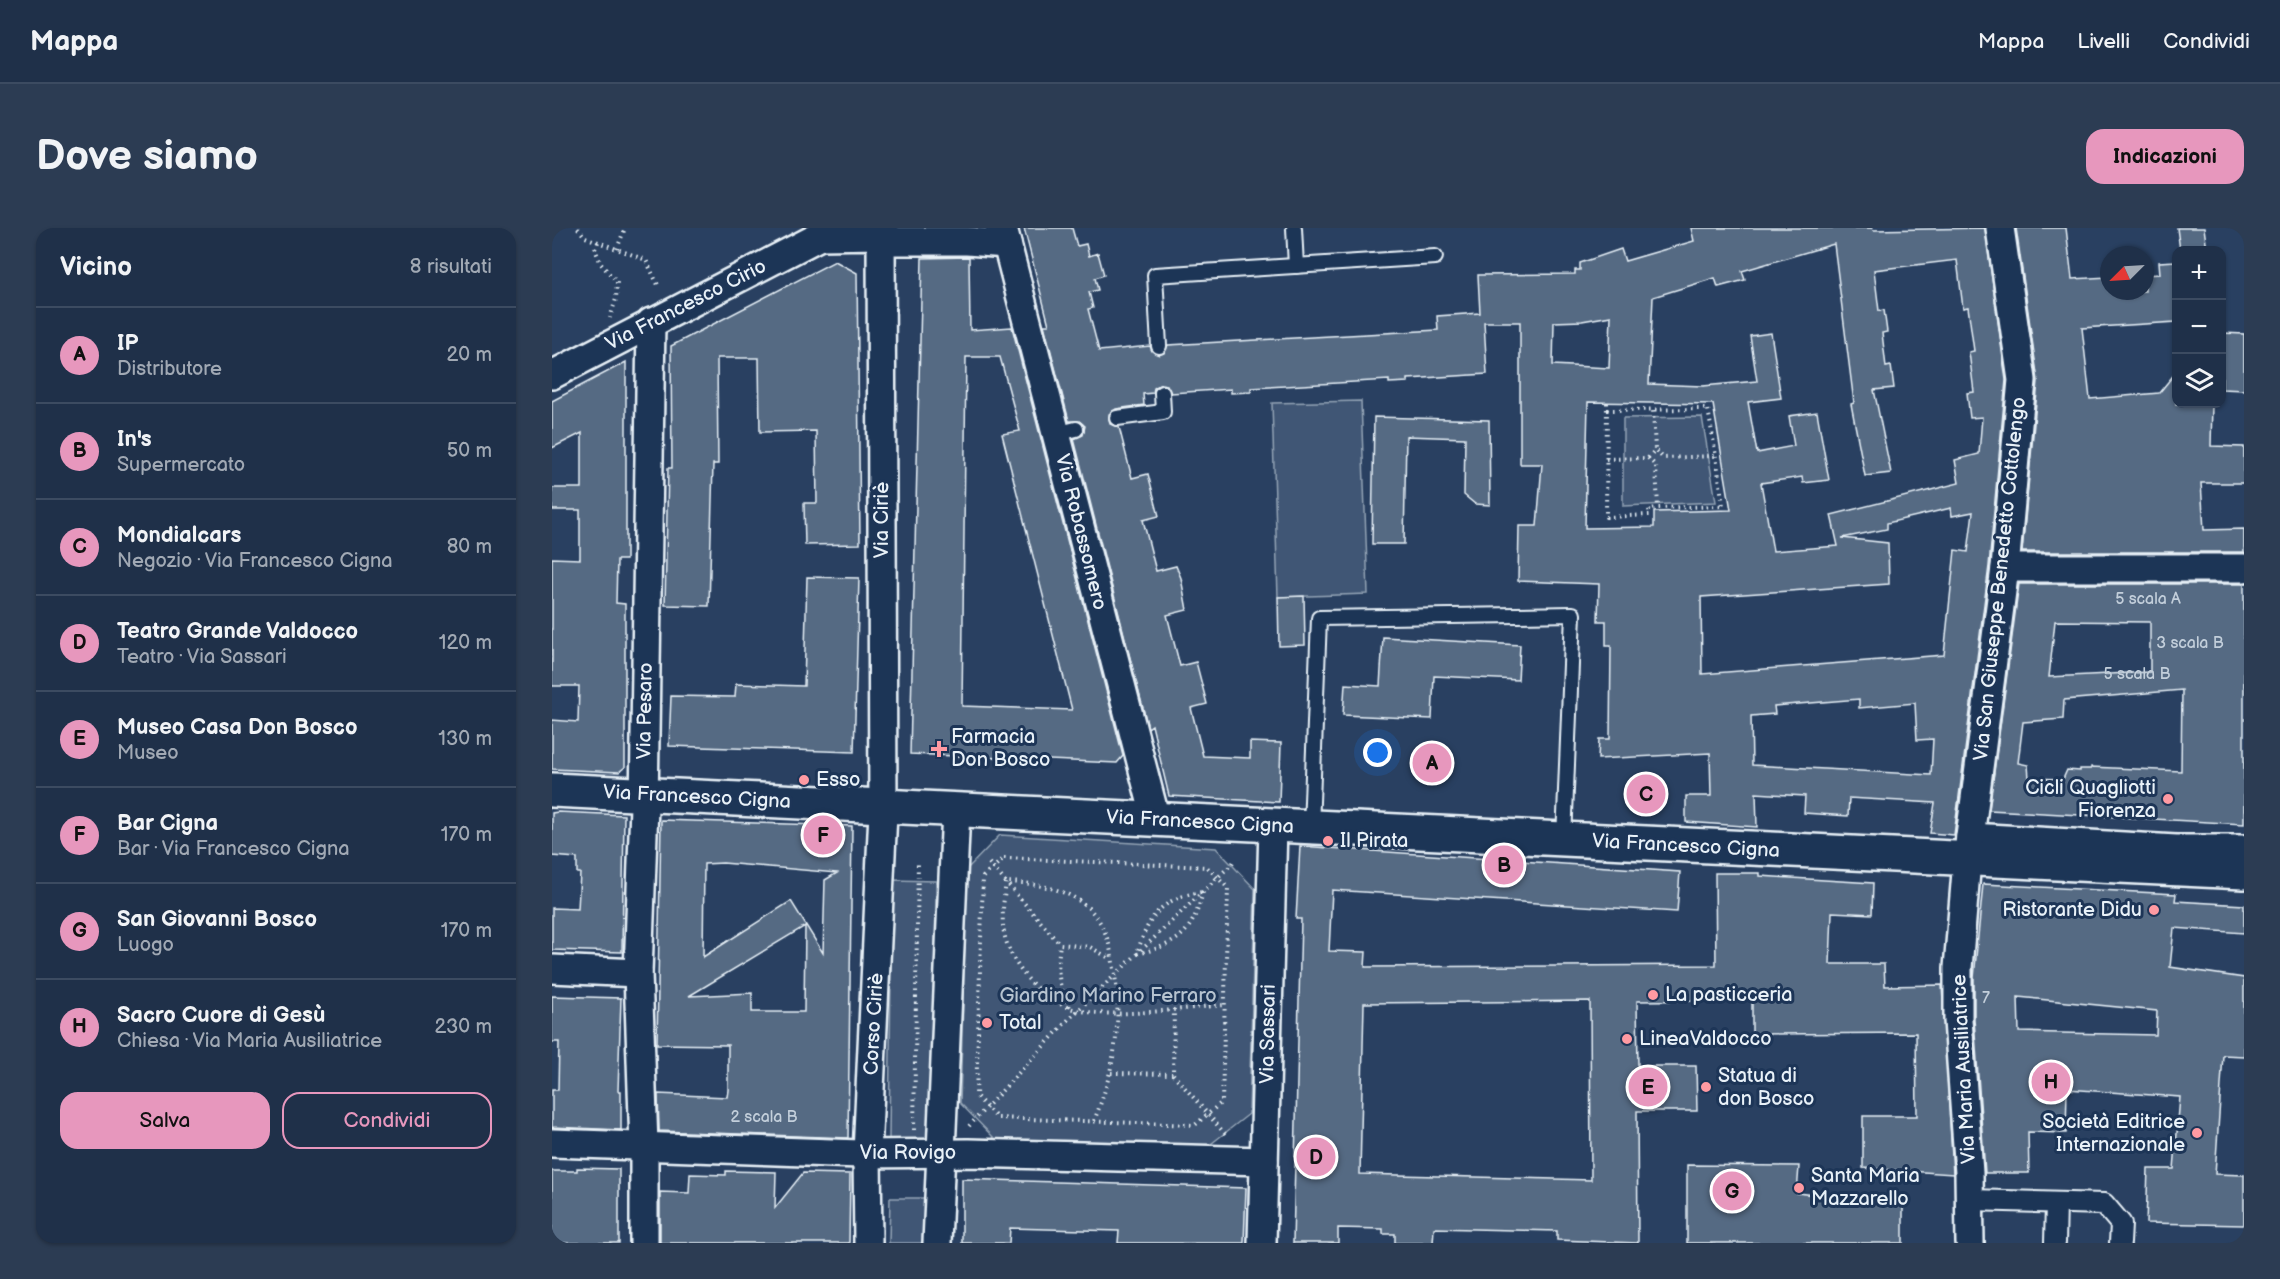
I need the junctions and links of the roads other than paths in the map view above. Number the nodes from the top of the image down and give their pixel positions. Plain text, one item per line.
1 (1294, 228) edge
2 (2000, 228) edge
3 (824, 232) edge
4 (879, 232) edge
5 (1005, 236) edge
6 (1435, 257) dead end
7 (1296, 266) junction
8 (651, 322) junction
9 (1159, 346) dead end
10 (552, 375) edge
11 (1162, 393) dead end
12 (1117, 418) dead end
13 (2005, 568) junction
14 (2244, 568) edge
15 (552, 790) edge
16 (643, 794) junction
17 (883, 806) junction
18 (956, 809) junction
19 (1155, 820) junction
20 (1273, 826) junction
21 (1311, 828) junction
22 (1564, 840) junction
23 (1968, 848) junction
24 (2244, 849) edge
25 (2244, 872) edge
26 (552, 969) edge
27 (638, 974) junction
28 (552, 1143) edge
29 (644, 1146) junction
30 (867, 1154) junction
31 (927, 1154) junction
32 (1264, 1161) junction
33 (1970, 1200) junction
34 (2056, 1203) junction
35 (644, 1243) edge
36 (868, 1243) edge
37 (937, 1243) edge
38 (1262, 1243) edge
39 (1970, 1243) edge
40 (2055, 1243) edge
41 (2120, 1243) edge

1 - 7 lane
2 - 13 street, Via San Giuseppe Benedetto Cottolengo
3 - 4 street, Via Francesco Cirio
3 - 8 street, Via Francesco Cirio
4 - 5 street, Via Francesco Cirio
4 - 17 street, Via Ciriè
5 - 19 street, Via Robassomero
6 - 7 lane
7 - 9 lane
8 - 10 street, Via Francesco Cirio
8 - 16 street, Via Pesaro
11 - 12 lane
13 - 14 street
13 - 23 street, Via San Giuseppe Benedetto Cottolengo
15 - 16 street, Via Francesco Cigna
16 - 17 street, Via Francesco Cigna
16 - 27 street, Via Pesaro
17 - 18 street, Via Francesco Cigna
17 - 30 street, Corso Ciriè
18 - 19 street, Via Francesco Cigna
18 - 31 street
19 - 20 street, Via Francesco Cigna
20 - 21 street, Via Francesco Cigna
20 - 32 street, Via Sassari
21 - 22 street, Via Francesco Cigna
21 - 22 lane
22 - 23 street, Via Francesco Cigna
23 - 24 street, Via Francesco Cigna
23 - 25 street, Via Francesco Cigna
23 - 33 street, Via Maria Ausiliatrice
26 - 27 street
27 - 29 street, Via Pesaro
28 - 29 street, Via Rovigo
29 - 30 street, Via Rovigo
29 - 35 street, Via Pesaro
30 - 31 street, Via Rovigo
30 - 36 street, Corso Ciriè
31 - 32 street, Via Rovigo
31 - 37 street
32 - 38 street, Via Sassari
33 - 34 street
33 - 39 street, Via Maria Ausiliatrice
34 - 40 street
34 - 41 street

